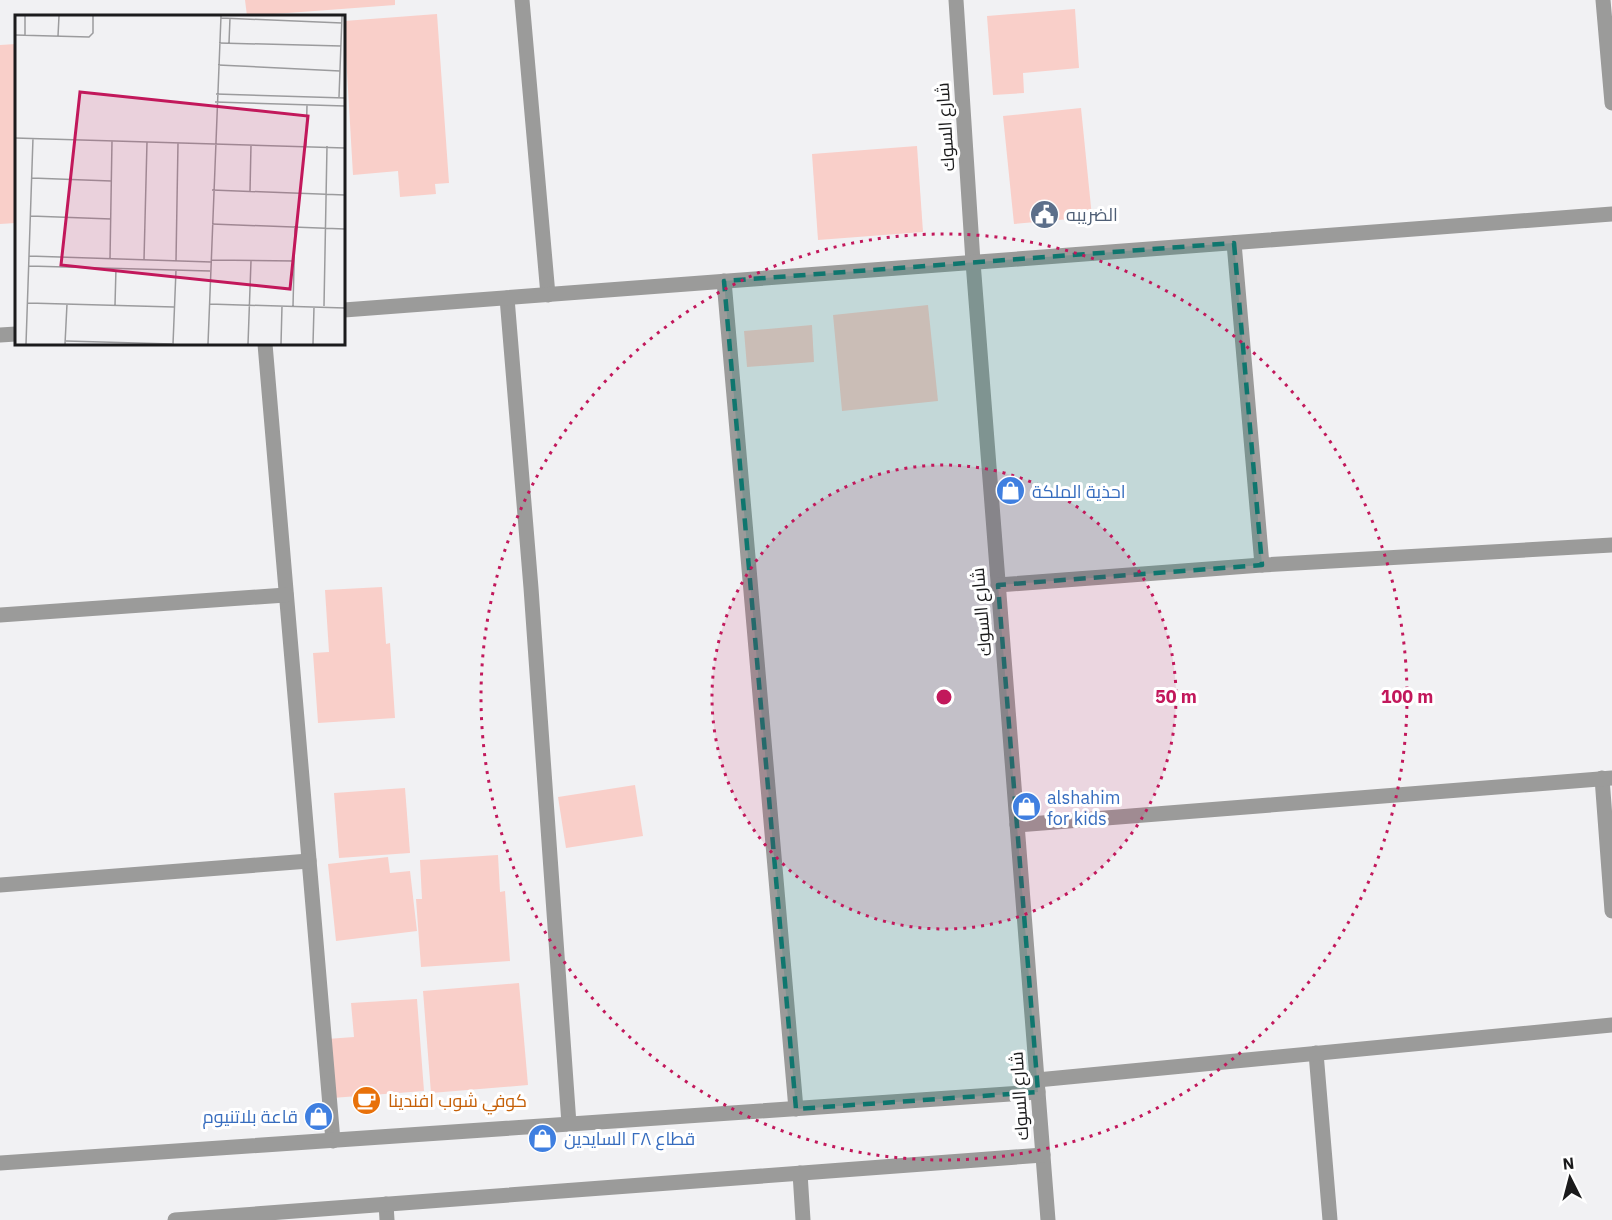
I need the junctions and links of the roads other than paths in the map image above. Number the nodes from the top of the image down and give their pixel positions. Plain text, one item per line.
1 (522, 0) edge
2 (956, 0) edge
3 (1603, 0) edge
4 (1612, 103) edge
5 (1612, 214) edge
6 (1234, 243) junction
7 (973, 262) junction
8 (724, 281) junction
9 (548, 295) junction
10 (507, 298) junction
11 (345, 310) edge
12 (15, 334) edge
13 (0, 335) edge
14 (265, 345) edge
15 (1612, 545) edge
16 (1262, 565) junction
17 (998, 585) junction
18 (286, 595) junction
19 (0, 615) edge
20 (1607, 778) edge
21 (1017, 825) junction
22 (309, 861) junction
23 (0, 885) edge
24 (1612, 911) edge
25 (1612, 1025) edge
26 (1316, 1053) junction
27 (1038, 1086) junction
28 (796, 1108) junction
29 (569, 1124) junction
30 (333, 1141) junction
31 (1043, 1155) junction
32 (0, 1163) edge
33 (800, 1173) junction
34 (386, 1204) junction
35 (175, 1220) edge
36 (387, 1220) edge
37 (803, 1220) edge
38 (1048, 1220) edge
39 (1330, 1220) edge

1 - 9 street
2 - 7 street, شارع السوك
3 - 4 street
5 - 6 street
6 - 7 street
6 - 16 street
7 - 8 street
7 - 17 street, شارع السوك
8 - 9 street
8 - 28 street
9 - 10 street
10 - 11 street
10 - 29 street
12 - 13 street
14 - 18 street
15 - 16 street
16 - 17 street
17 - 21 street, شارع السوك
18 - 19 street
18 - 22 street
20 - 21 street
20 - 24 street
21 - 27 street, شارع السوك
22 - 23 street
22 - 30 street
25 - 26 street
26 - 27 street
26 - 39 street
27 - 28 street
27 - 31 street, شارع السوك
28 - 29 street
29 - 30 street
30 - 32 street
31 - 33 street
31 - 38 street, شارع السوك
33 - 34 street
33 - 37 street
34 - 35 street
34 - 36 street

